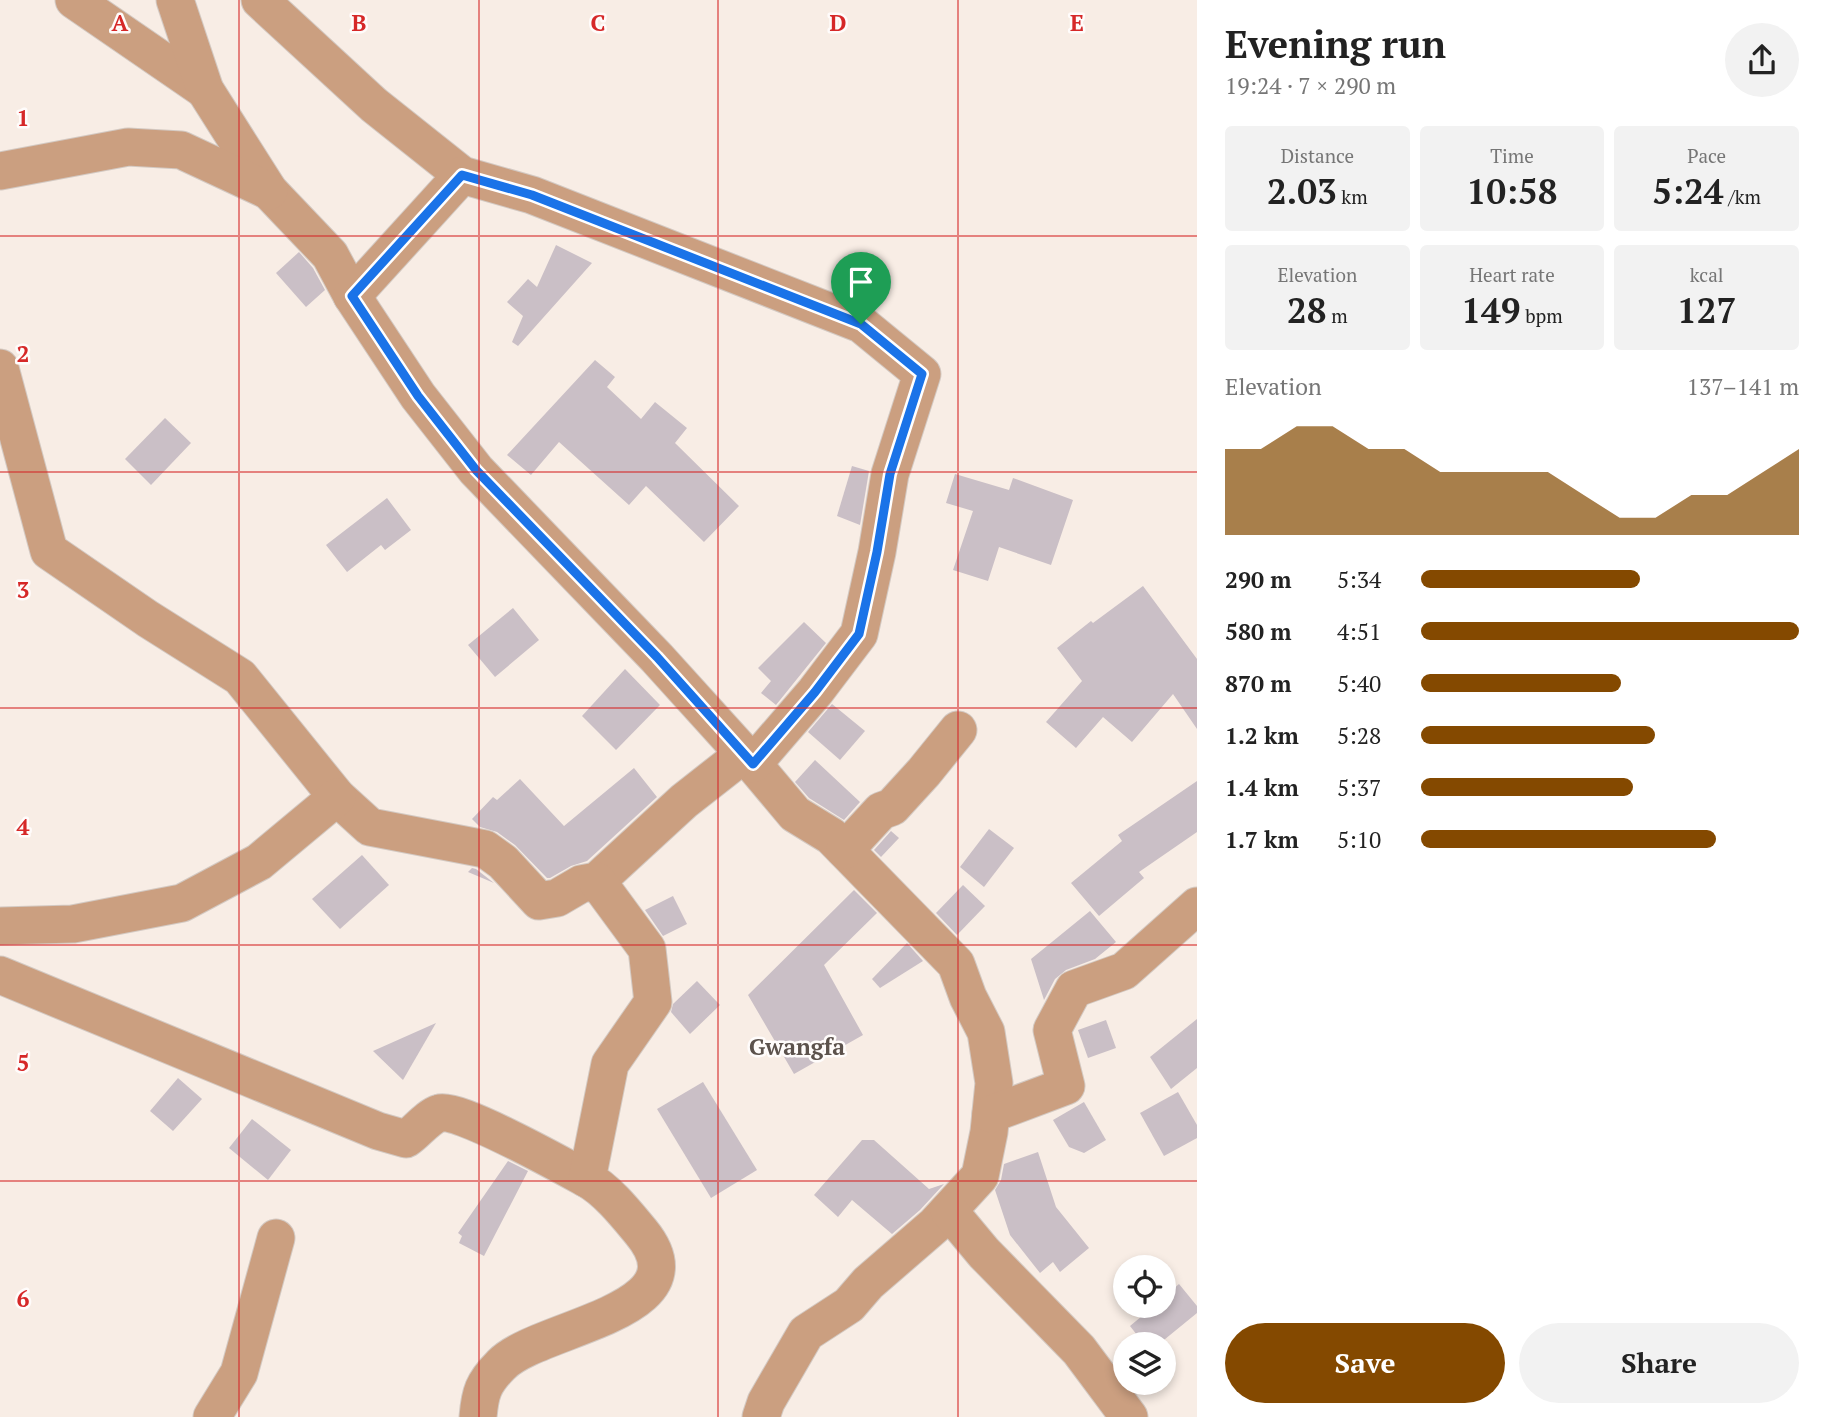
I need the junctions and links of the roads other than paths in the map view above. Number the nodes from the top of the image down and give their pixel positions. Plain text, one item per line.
1 (74, 0) edge
2 (174, 0) edge
3 (260, 0) edge
4 (205, 90) junction
5 (0, 171) edge
6 (462, 175) junction
7 (269, 191) junction
8 (352, 296) junction
9 (0, 368) edge
10 (958, 730) dead end
11 (748, 759) junction
12 (337, 797) junction
13 (845, 850) junction
14 (597, 881) junction
15 (1197, 906) edge
16 (0, 926) edge
17 (0, 975) edge
18 (991, 1114) junction
19 (587, 1179) junction
20 (948, 1210) junction
21 (276, 1238) dead end
22 (212, 1417) edge
23 (478, 1417) edge
24 (761, 1417) edge
25 (1129, 1417) edge

1 - 4 street
2 - 4 street
3 - 6 street
4 - 7 street
5 - 7 street
6 - 8 street
6 - 11 street
7 - 8 street
8 - 11 street
9 - 12 street
10 - 13 street
11 - 13 street
11 - 14 street
12 - 14 street
12 - 16 street
13 - 18 street
14 - 19 street
15 - 18 street
17 - 19 street
18 - 20 street
19 - 23 street
20 - 24 street
20 - 25 street
21 - 22 street

